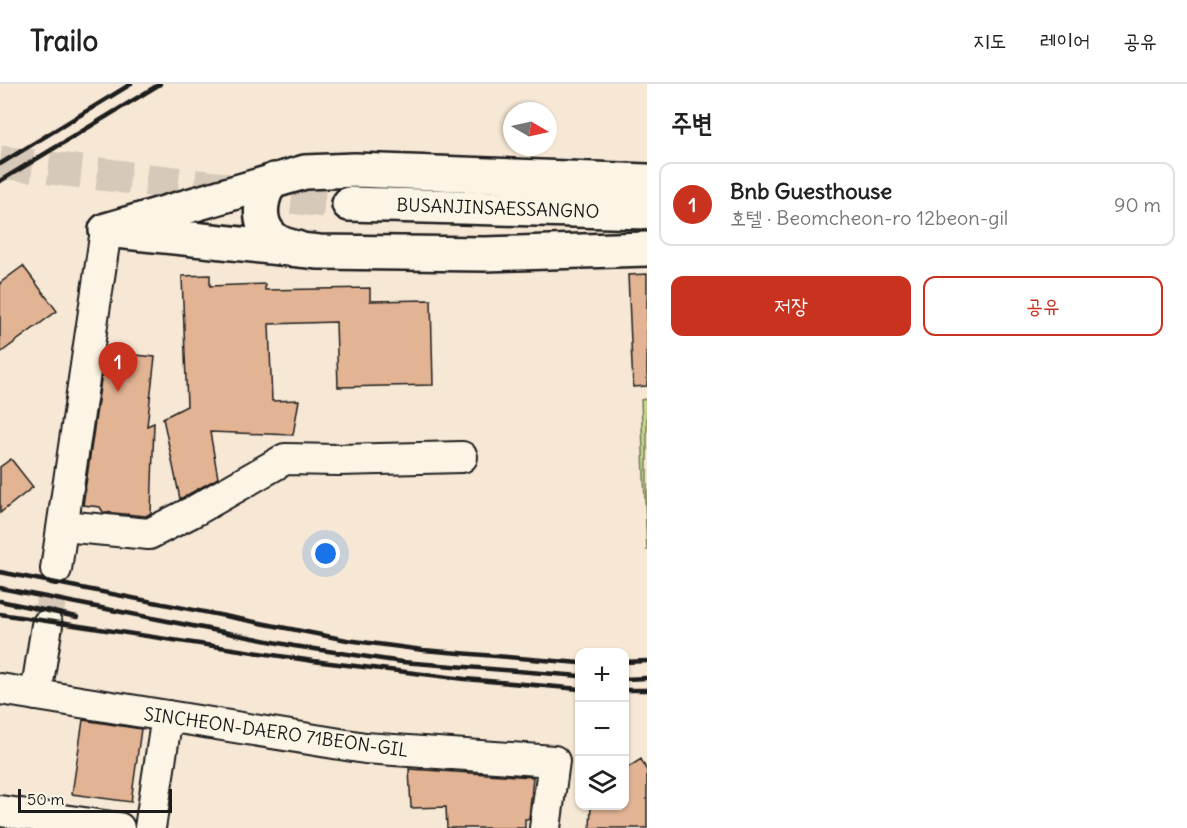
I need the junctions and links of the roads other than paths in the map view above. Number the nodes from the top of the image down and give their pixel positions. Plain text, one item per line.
1 (274, 180) junction
2 (647, 182) edge
3 (349, 204) tunnel mouth
4 (647, 212) edge
5 (106, 230) junction
6 (647, 249) edge
7 (319, 252) junction
8 (462, 457) dead end
9 (63, 526) junction
10 (56, 569) tunnel mouth
11 (47, 625) tunnel mouth
12 (0, 689) edge
13 (36, 695) junction
14 (166, 716) junction
15 (0, 811) edge
16 (119, 828) edge
17 (150, 828) edge
18 (545, 828) edge

1 - 2 main road
1 - 5 main road
1 - 7 main road
3 - 4 main road, BUSANJINSAESSANGNO
5 - 7 main road
5 - 9 street
6 - 7 main road
8 - 9 street
9 - 10 street
11 - 13 street
12 - 13 street, SINCHEON-DAERO 71BEON-GIL
13 - 14 street, SINCHEON-DAERO 71BEON-GIL
14 - 17 street
14 - 18 street, SINCHEON-DAERO 71BEON-GIL
15 - 16 street

